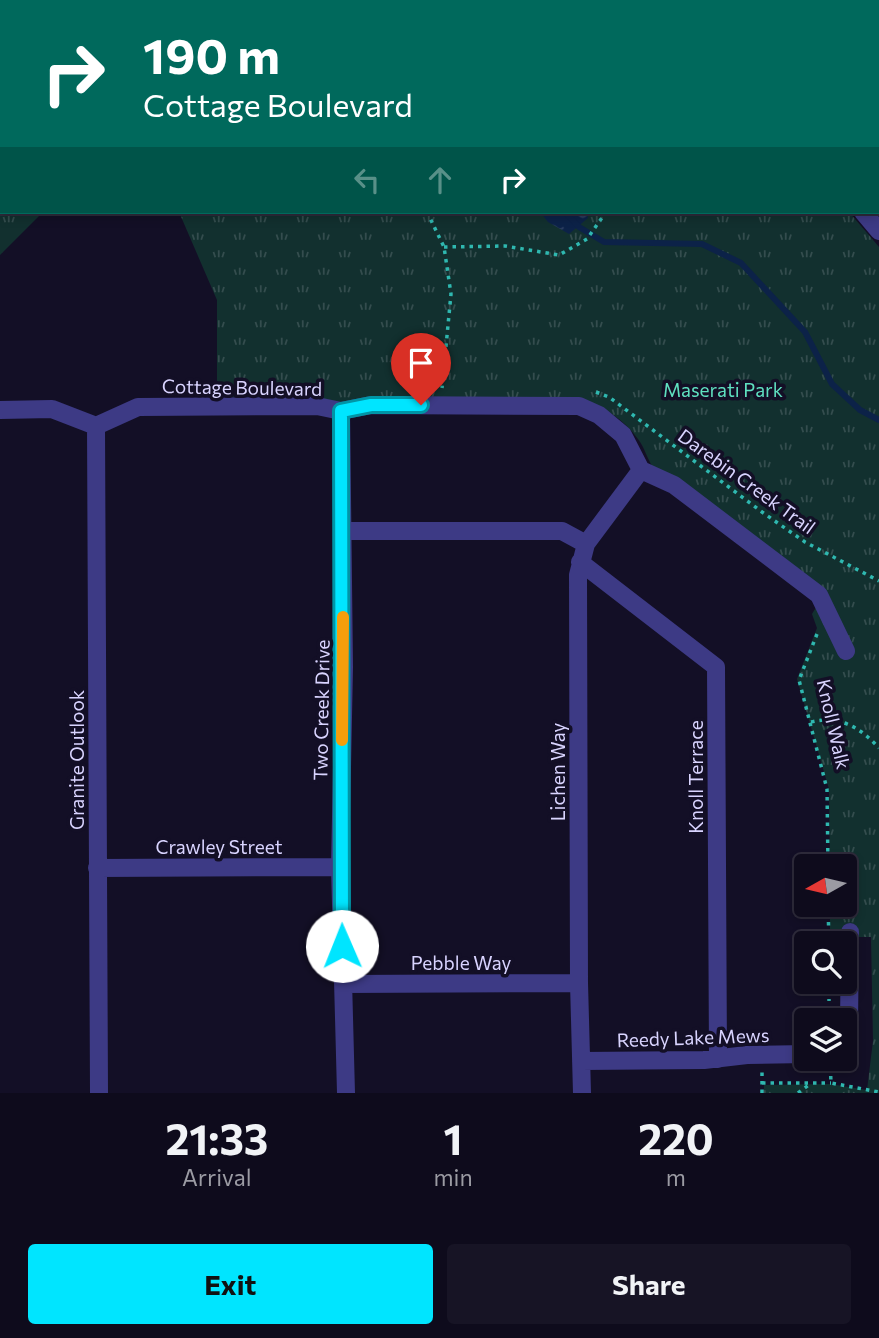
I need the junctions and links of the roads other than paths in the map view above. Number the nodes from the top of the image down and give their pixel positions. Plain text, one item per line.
1 (865, 214) edge
2 (879, 231) edge
3 (0, 410) edge
4 (341, 411) junction
5 (96, 426) junction
6 (641, 470) junction
7 (343, 531) junction
8 (586, 544) junction
9 (580, 562) junction
10 (846, 650) dead end
11 (340, 866) junction
12 (97, 868) junction
13 (579, 983) junction
14 (342, 984) junction
15 (794, 1054) edge
16 (719, 1059) junction
17 (581, 1061) junction
18 (99, 1093) edge
19 (346, 1093) edge
20 (582, 1093) edge

1 - 2 street
3 - 5 street
4 - 5 street, Cottage Boulevard
4 - 6 street, Cottage Boulevard
4 - 7 street, Two Creek Drive
5 - 12 street, Granite Outlook
6 - 8 street, Lichen Way
6 - 10 street
7 - 8 street
7 - 11 street, Two Creek Drive
8 - 9 street, Lichen Way
9 - 13 street, Lichen Way
9 - 16 street, Knoll Terrace
11 - 12 street, Crawley Street
11 - 14 street, Two Creek Drive
12 - 18 street, Granite Outlook
13 - 14 street, Pebble Way
13 - 17 street, Lichen Way
14 - 19 street, Two Creek Drive
15 - 16 street, Reedy Lake Mews
16 - 17 street, Reedy Lake Mews
17 - 20 street, Lichen Way

